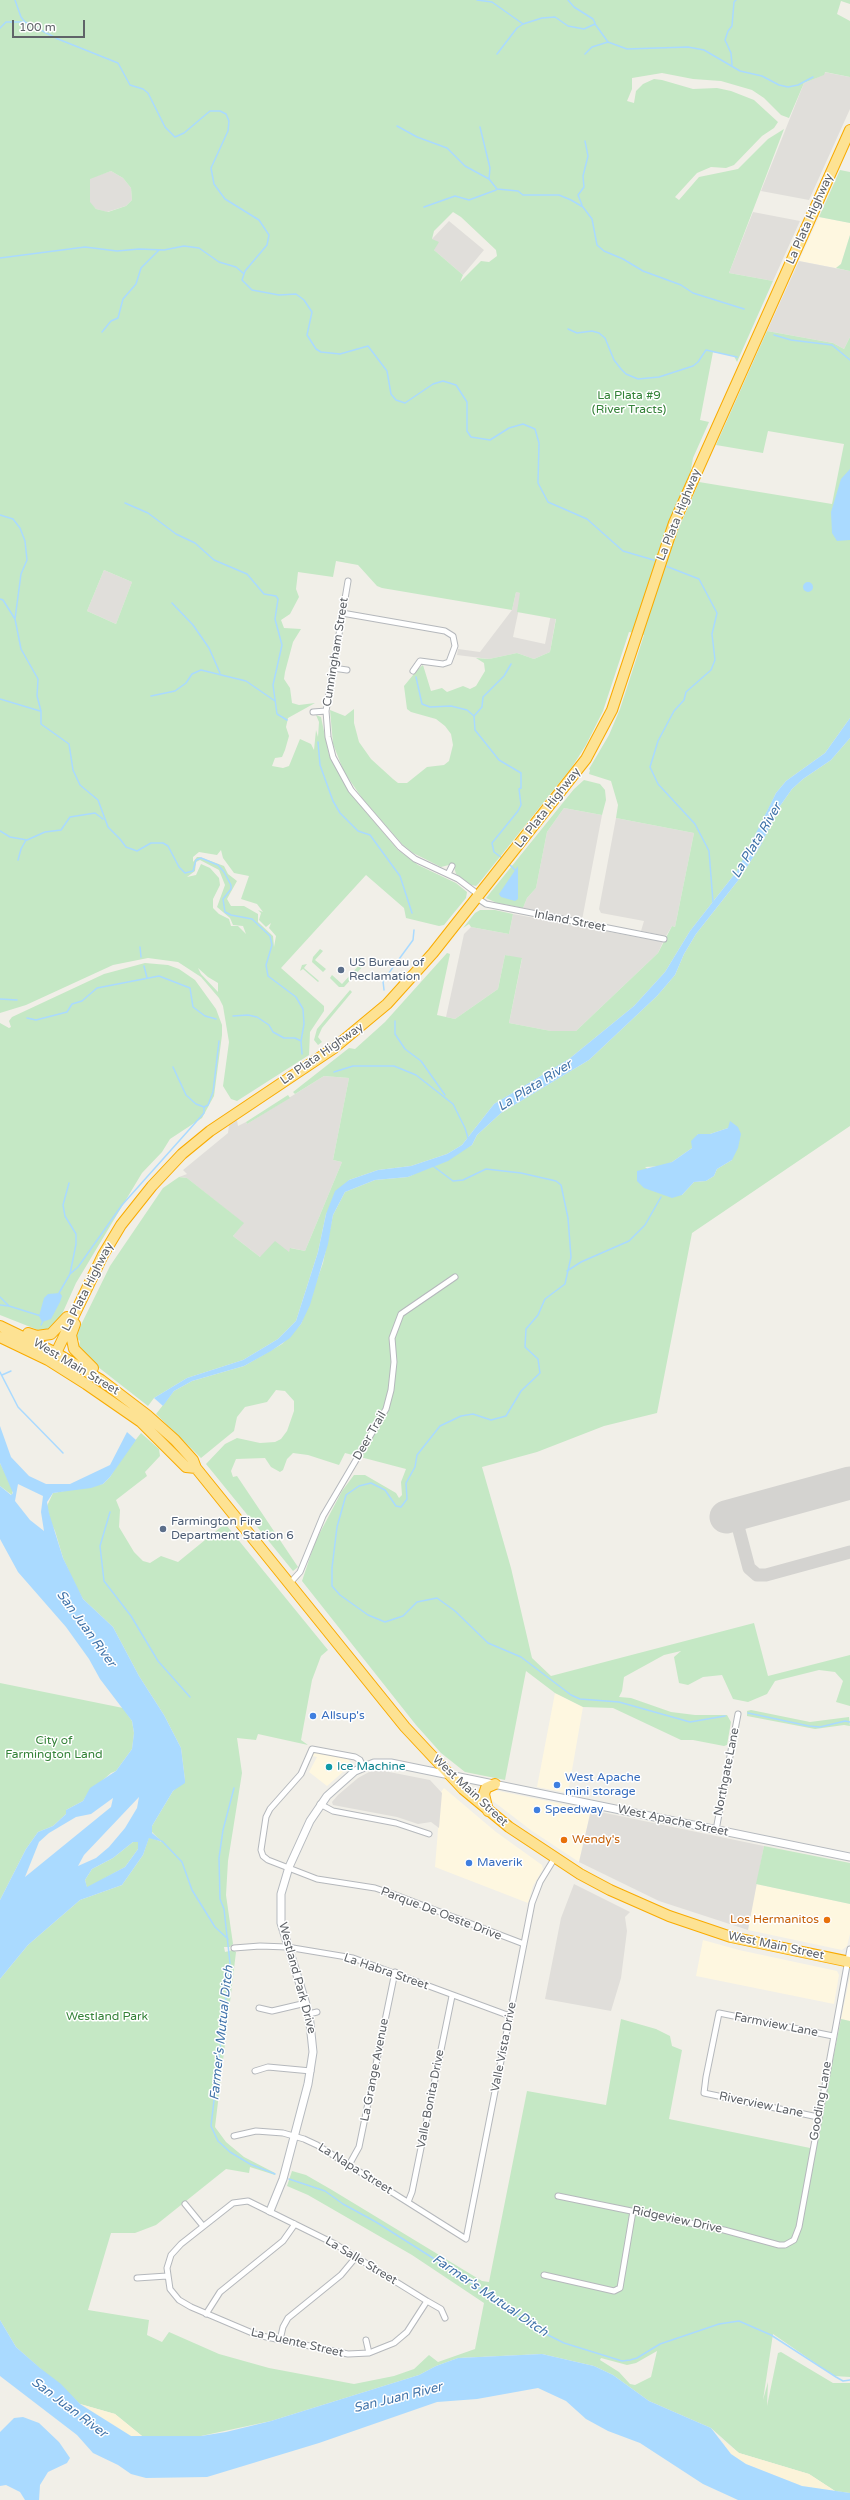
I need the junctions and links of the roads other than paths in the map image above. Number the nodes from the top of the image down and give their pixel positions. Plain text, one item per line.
1 (850, 130) edge
2 (847, 146) edge
3 (348, 581) dead end
4 (342, 613) junction
5 (333, 668) junction
6 (347, 670) dead end
7 (413, 671) dead end
8 (326, 711) junction
9 (313, 712) dead end
10 (452, 866) dead end
11 (448, 874) junction
12 (478, 897) junction
13 (664, 939) dead end
14 (455, 1277) dead end
15 (87, 1288) junction
16 (0, 1322) edge
17 (0, 1326) edge
18 (0, 1336) edge
19 (56, 1353) junction
20 (86, 1384) junction
21 (136, 1406) junction
22 (196, 1468) junction
23 (289, 1584) junction
24 (738, 1714) dead end
25 (363, 1766) junction
26 (449, 1774) junction
27 (495, 1784) junction
28 (320, 1804) junction
29 (488, 1811) junction
30 (716, 1830) junction
31 (429, 1834) dead end
32 (850, 1857) edge
33 (554, 1859) junction
34 (290, 1867) junction
35 (524, 1944) junction
36 (288, 1947) junction
37 (234, 1948) dead end
38 (850, 1949) edge
39 (849, 1961) edge
40 (395, 1972) junction
41 (452, 1996) junction
42 (306, 2003) junction
43 (259, 2008) dead end
44 (317, 2012) dead end
45 (309, 2014) junction
46 (510, 2016) junction
47 (833, 2036) junction
48 (255, 2071) dead end
49 (311, 2071) junction
50 (704, 2093) joint
51 (818, 2117) junction
52 (234, 2136) dead end
53 (294, 2136) junction
54 (350, 2165) junction
55 (558, 2196) dead end
56 (408, 2202) junction
57 (185, 2204) dead end
58 (270, 2211) junction
59 (633, 2211) junction
60 (296, 2224) junction
61 (202, 2226) junction
62 (466, 2239) joint
63 (794, 2240) joint
64 (356, 2257) junction
65 (544, 2275) dead end
66 (166, 2276) junction
67 (137, 2278) dead end
68 (427, 2301) junction
69 (206, 2314) junction
70 (445, 2318) dead end
71 (280, 2340) junction
72 (366, 2340) dead end
73 (369, 2353) junction

1 - 2 highway, La Plata Highway
2 - 12 highway, La Plata Highway
3 - 4 street, Cunningham Street
4 - 5 street, Cunningham Street
4 - 7 street
5 - 6 street
5 - 8 street, Cunningham Street
8 - 9 street
8 - 11 street, Cunningham Street
10 - 11 street
11 - 12 street, Cunningham Street
12 - 13 street, Inland Street
12 - 15 highway, La Plata Highway
14 - 23 street, Deer Trail
15 - 16 highway
15 - 19 highway, La Plata Highway
15 - 21 highway
17 - 19 highway, West Main Street
18 - 19 highway
18 - 20 highway, West Main Street
19 - 20 highway
19 - 21 highway, West Main Street
20 - 22 highway, West Main Street
21 - 22 highway, West Main Street
22 - 23 highway, West Main Street
23 - 26 highway, West Main Street
24 - 30 street, Northgate Lane
25 - 26 street, West Apache Street
25 - 28 street, Westland Park Drive
25 - 34 street
26 - 27 street, West Apache Street
26 - 29 highway, West Main Street
27 - 29 highway
27 - 30 street, West Apache Street
28 - 31 street
28 - 34 street, Westland Park Drive
29 - 33 highway, West Main Street
30 - 32 street, West Apache Street
33 - 35 street, Valle Vista Drive
33 - 39 highway, West Main Street
34 - 35 street, Parque De Oeste Drive
34 - 36 street, Westland Park Drive
35 - 46 street, Valle Vista Drive
36 - 37 street, La Habra Street
36 - 40 street, La Habra Street
36 - 42 street, Westland Park Drive
38 - 39 street, Gooding Lane
39 - 47 street, Gooding Lane
40 - 41 street, La Habra Street
40 - 54 street, La Grange Avenue
41 - 46 street, La Habra Street
41 - 56 street, Valle Bonita Drive
42 - 43 street
42 - 45 street, Westland Park Drive
44 - 45 street
45 - 49 street, Westland Park Drive
46 - 62 street, Valle Vista Drive
47 - 50 street, Farmview Lane
47 - 51 street, Gooding Lane
48 - 49 street
49 - 53 street, Westland Park Drive
50 - 51 street, Riverview Lane
51 - 63 street, Gooding Lane
52 - 53 street, La Napa Street
53 - 54 street, La Napa Street
53 - 58 street, Westland Park Drive
54 - 56 street, La Napa Street
55 - 59 street, Ridgeview Drive
56 - 62 street, La Napa Street
57 - 61 street
58 - 60 street, La Salle Street
58 - 61 street, La Salle Street
59 - 63 street, Ridgeview Drive
59 - 65 street
60 - 64 street, La Salle Street
60 - 69 street
61 - 66 street
64 - 68 street, La Salle Street
64 - 71 street
66 - 67 street
66 - 69 street, La Puente Street
68 - 70 street, La Salle Street
68 - 73 street, La Puente Street
69 - 71 street, La Puente Street
71 - 73 street, La Puente Street
72 - 73 street

